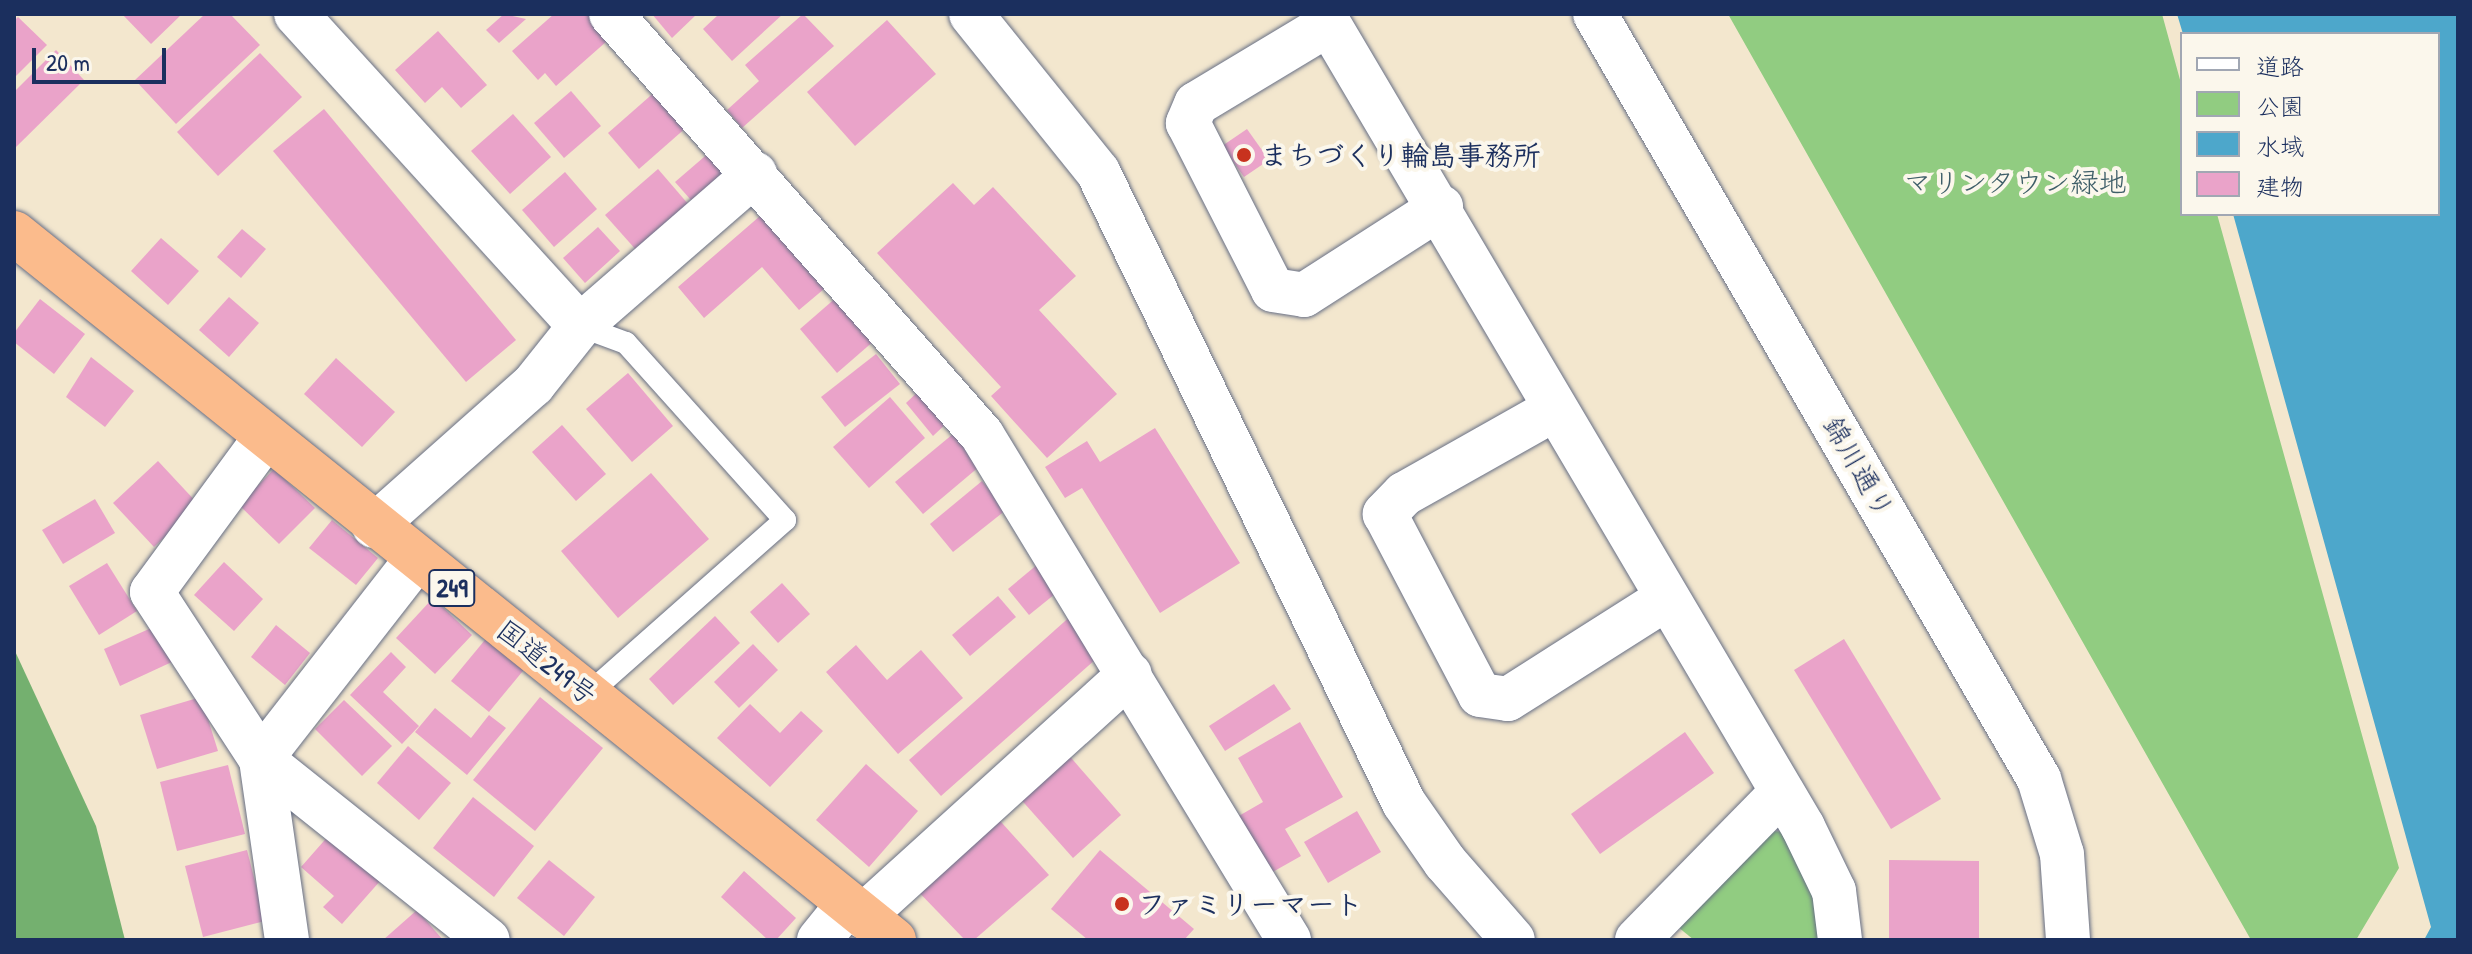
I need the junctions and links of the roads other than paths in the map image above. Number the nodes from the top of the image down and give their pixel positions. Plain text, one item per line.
1 (296, 14) edge
2 (611, 14) edge
3 (971, 14) edge
4 (1595, 14) edge
5 (1326, 19) edge
6 (755, 174) junction
7 (1441, 207) junction
8 (14, 233) edge
9 (580, 326) junction
10 (1555, 409) junction
11 (265, 438) junction
12 (374, 526) junction
13 (416, 560) junction
14 (1664, 600) junction
15 (1130, 674) junction
16 (588, 694) junction
17 (261, 759) junction
18 (1781, 793) junction
19 (868, 920) edge
20 (1657, 934) edge
21 (287, 940) edge
22 (488, 940) edge
23 (819, 940) edge
24 (1289, 940) edge
25 (1513, 940) edge
26 (1840, 940) edge
27 (2068, 940) edge

1 - 9 street
2 - 6 street
3 - 25 street
4 - 27 street, 錦川通り
5 - 7 street
5 - 7 street
6 - 9 street
6 - 15 street
7 - 10 street
8 - 11 highway, 国道249号 / 249
9 - 12 street
9 - 16 lane
10 - 14 street
10 - 14 street
11 - 12 highway, 国道249号 / 249
11 - 17 street
12 - 13 highway, 国道249号 / 249
13 - 16 highway, 国道249号 / 249
13 - 17 street
14 - 18 street
15 - 19 street
15 - 24 street
16 - 19 highway, 国道249号 / 249
17 - 21 street
17 - 22 street
18 - 20 street
18 - 26 street
19 - 23 street

